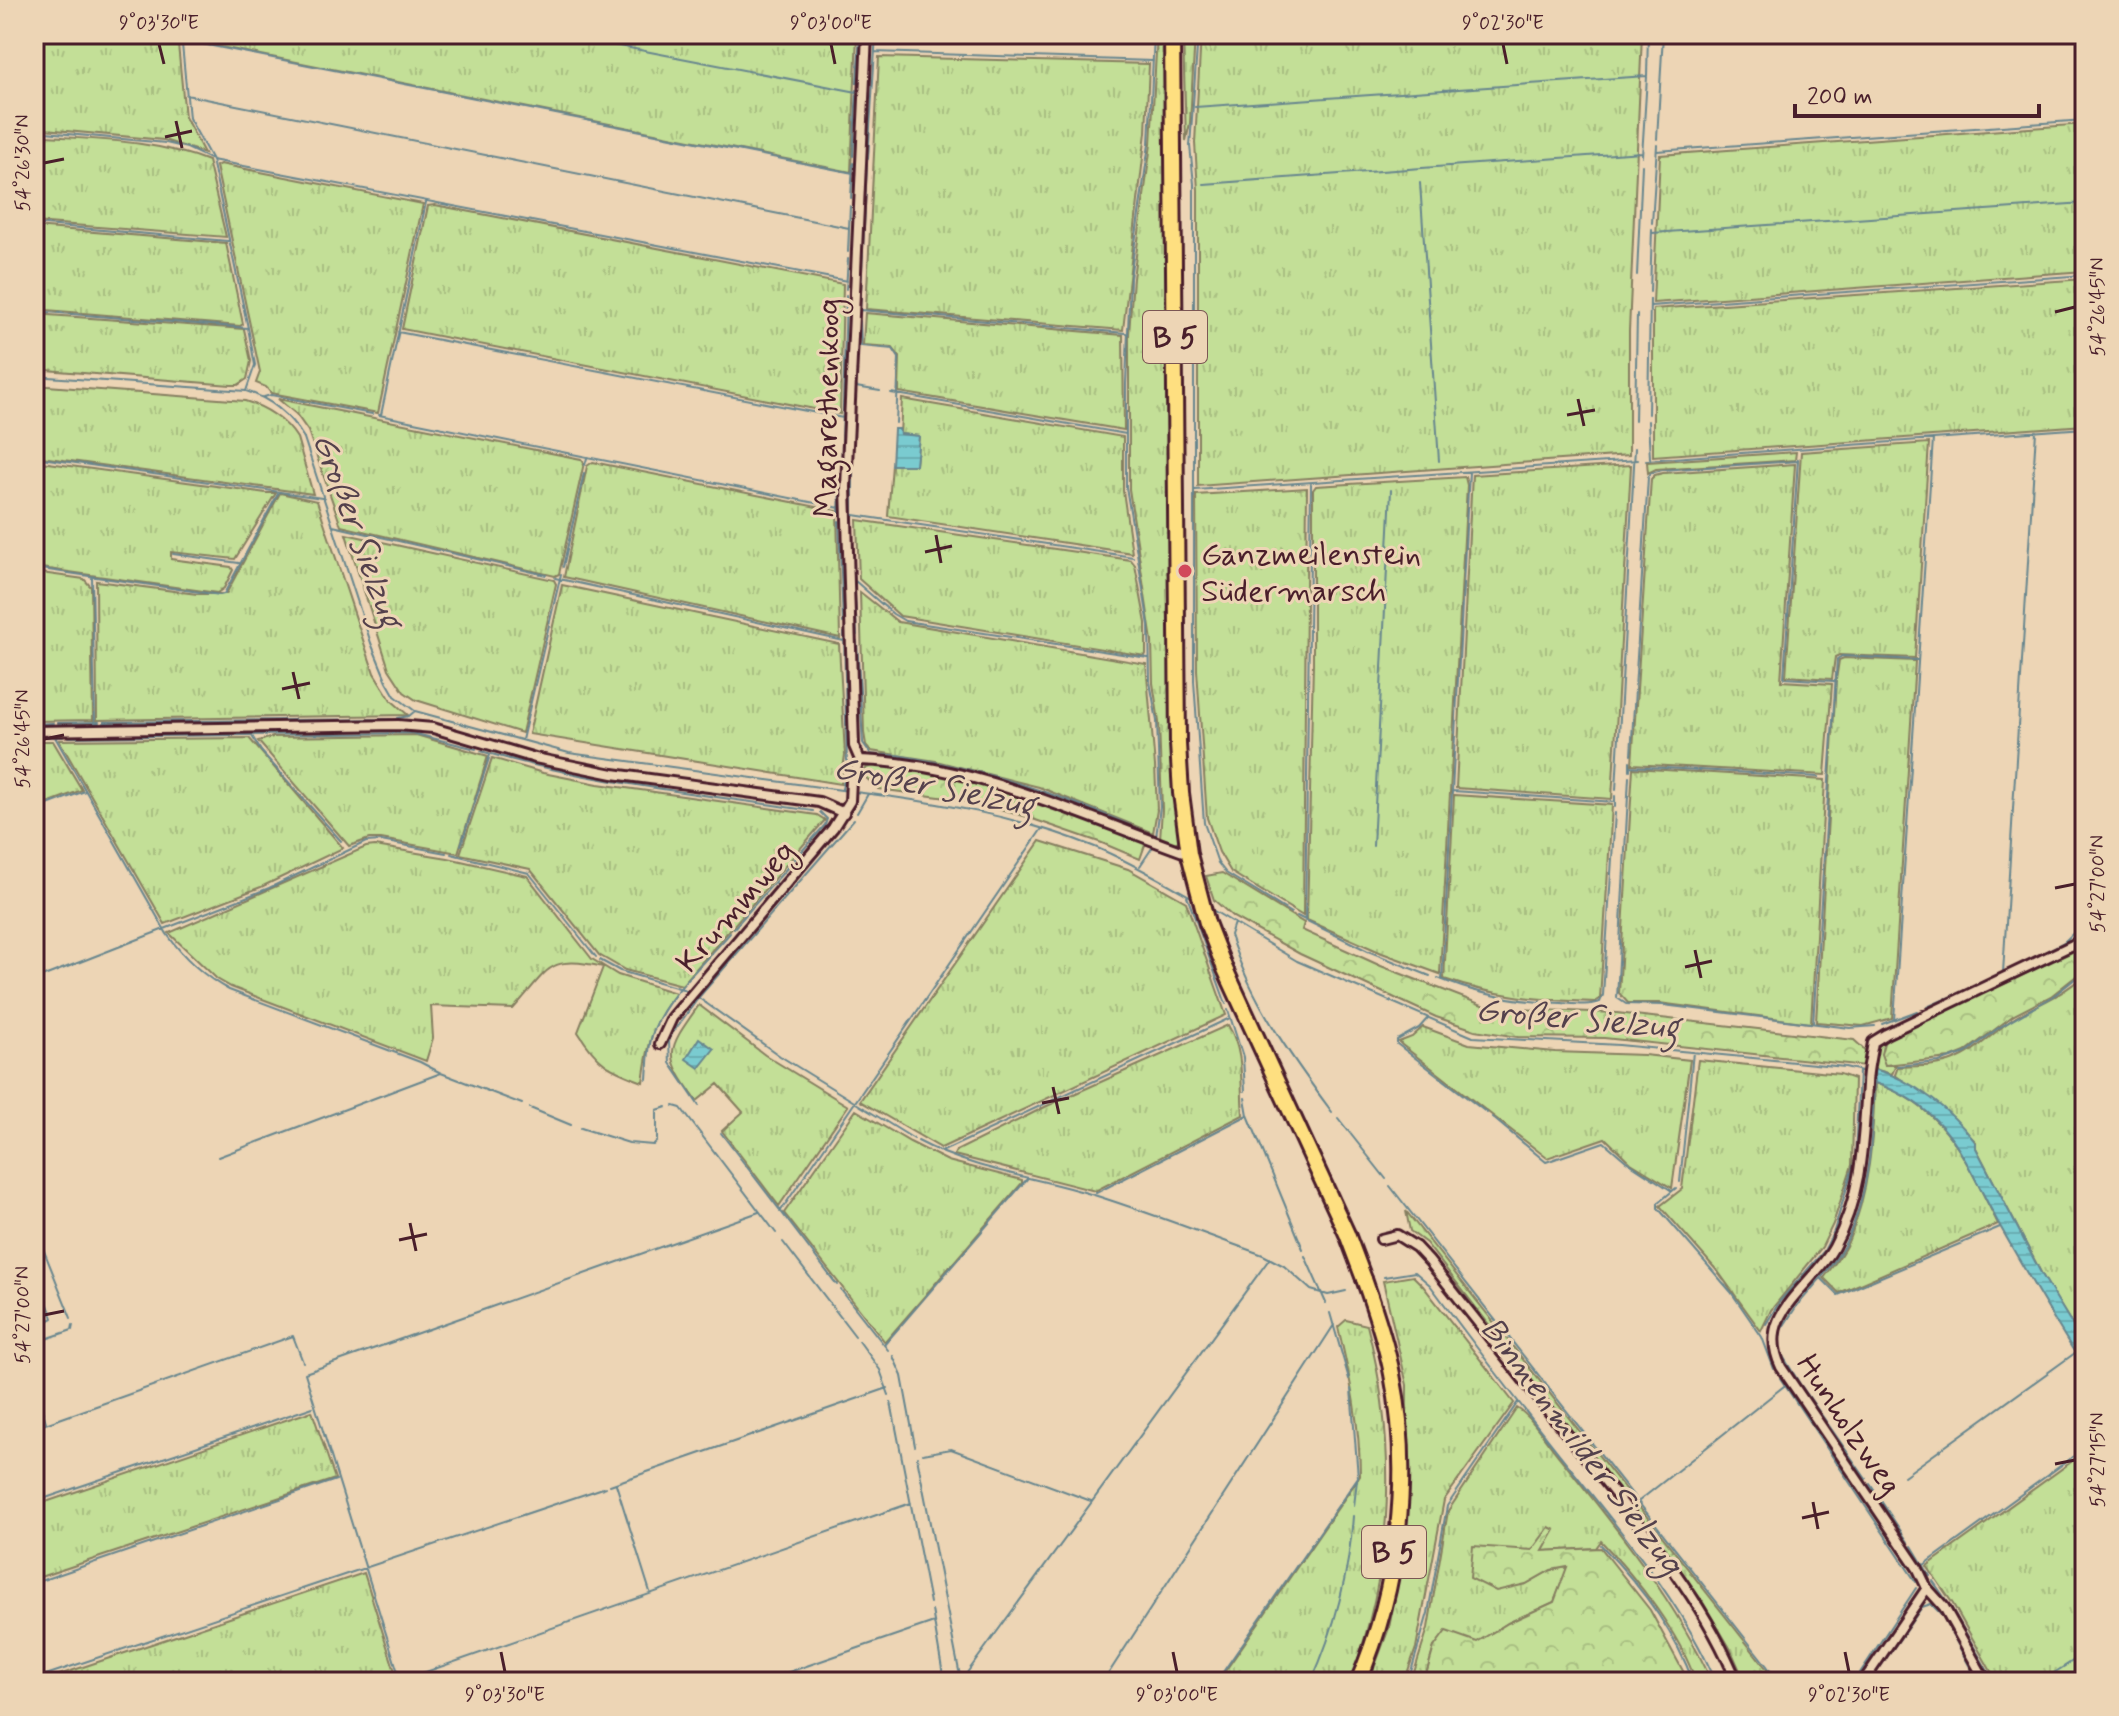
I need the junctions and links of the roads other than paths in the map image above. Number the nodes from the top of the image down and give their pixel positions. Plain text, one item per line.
1 (867, 34) edge
2 (1172, 34) edge
3 (34, 731) edge
4 (860, 760) junction
5 (844, 813) junction
6 (1189, 854) junction
7 (2085, 939) edge
8 (660, 1044) dead end
9 (1381, 1239) dead end
10 (1927, 1588) junction
11 (1358, 1682) edge
12 (1737, 1682) edge
13 (1863, 1682) edge
14 (1986, 1682) edge

1 - 4 street, Magarethenkoog
2 - 6 main road, B 5
3 - 5 street
4 - 5 street, Krummweg
4 - 6 street
5 - 8 street, Krummweg
6 - 11 main road, B 5
7 - 10 street, Hunholzweg
9 - 12 street
10 - 13 street
10 - 14 street, Hunholzweg

